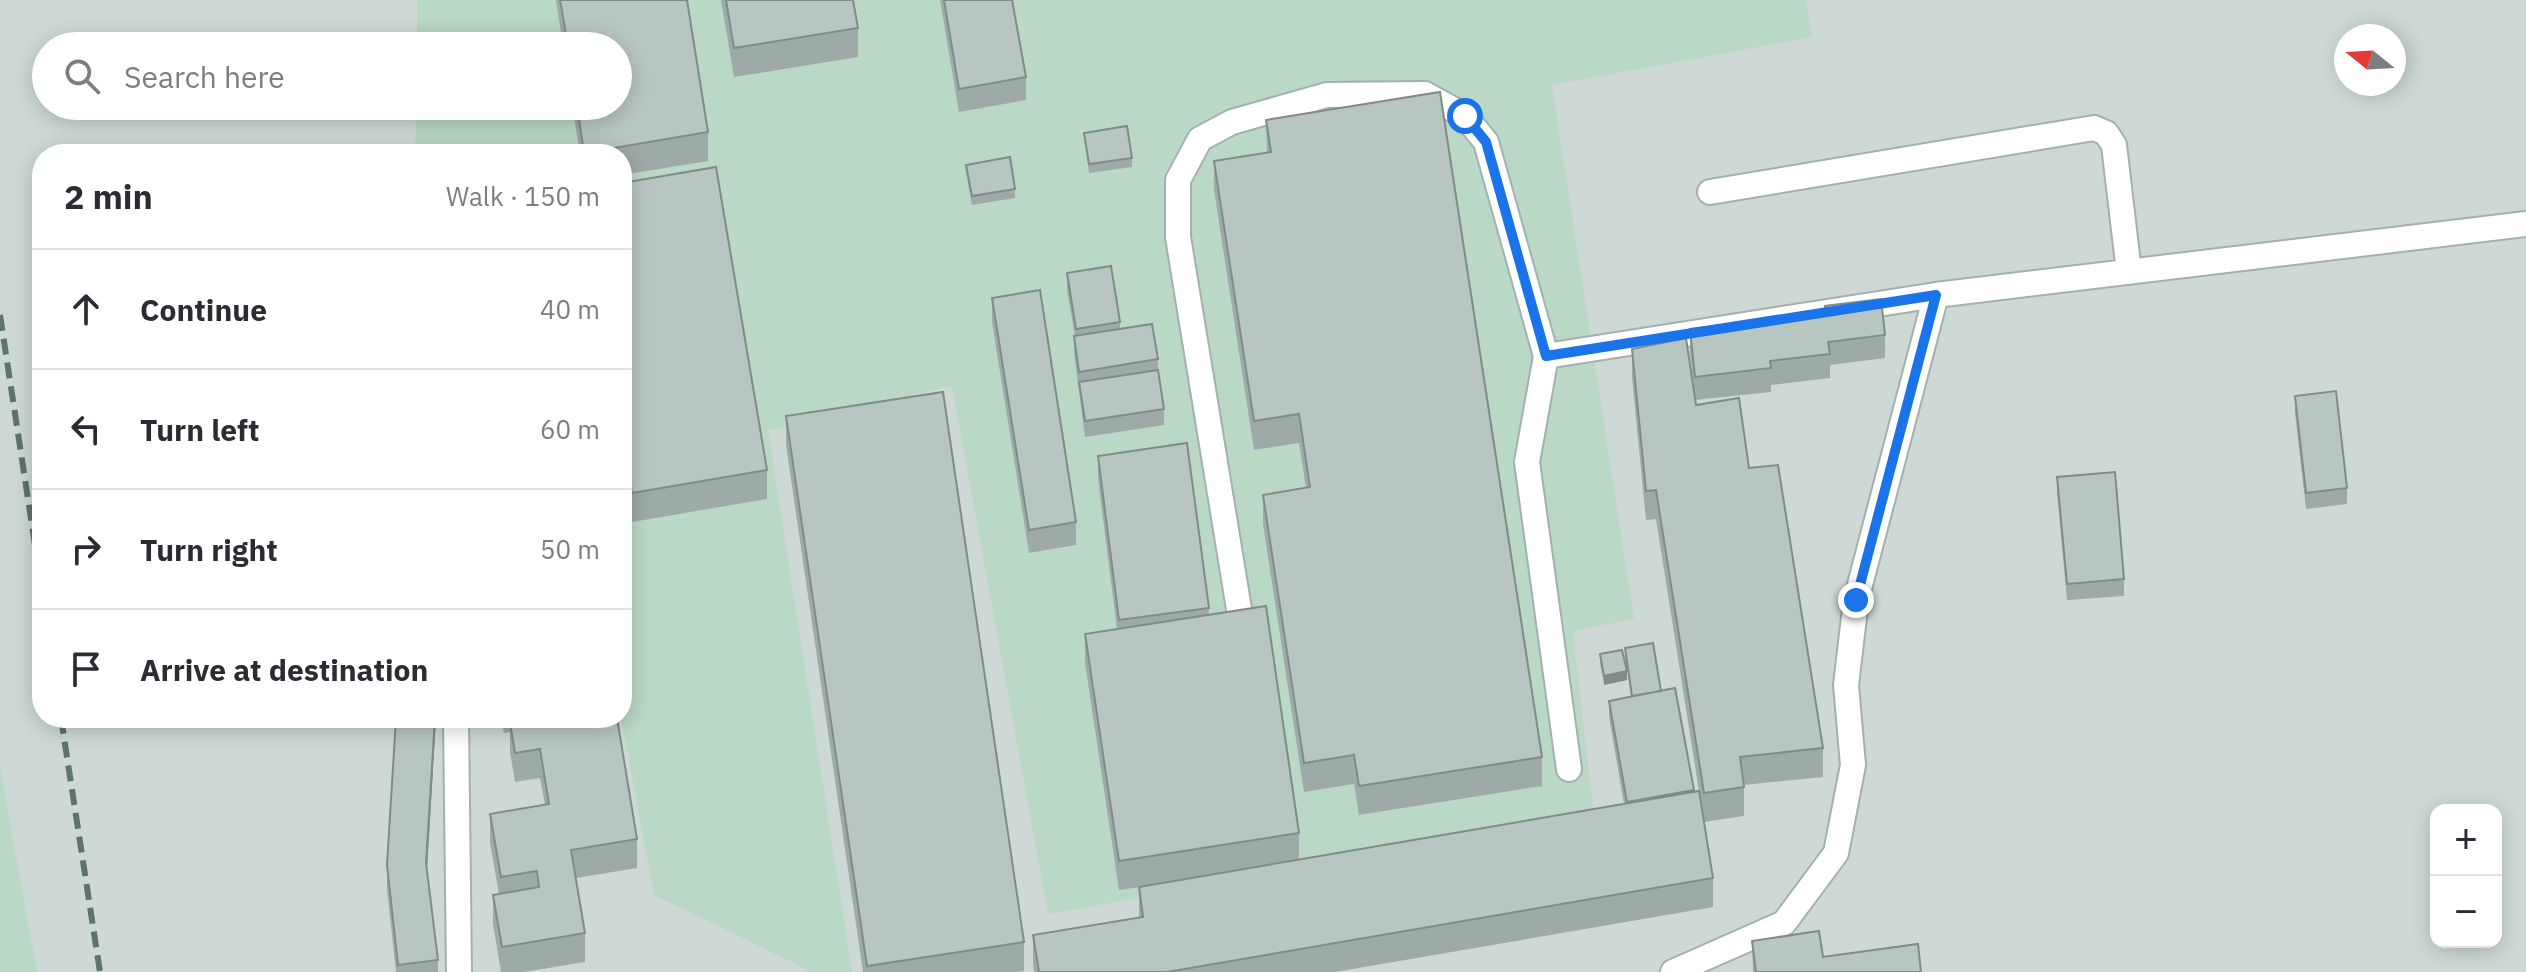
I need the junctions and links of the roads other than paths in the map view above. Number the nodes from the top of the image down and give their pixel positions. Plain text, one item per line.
1 (1710, 192) dead end
2 (2526, 224) edge
3 (2129, 272) junction
4 (1936, 295) junction
5 (1546, 356) junction
6 (1239, 609) edge
7 (456, 728) edge
8 (1569, 769) dead end
9 (459, 972) edge
10 (1673, 972) edge

1 - 3 lane
2 - 3 lane
3 - 4 lane
4 - 5 lane
4 - 10 lane
5 - 6 lane
5 - 8 lane
7 - 9 lane

